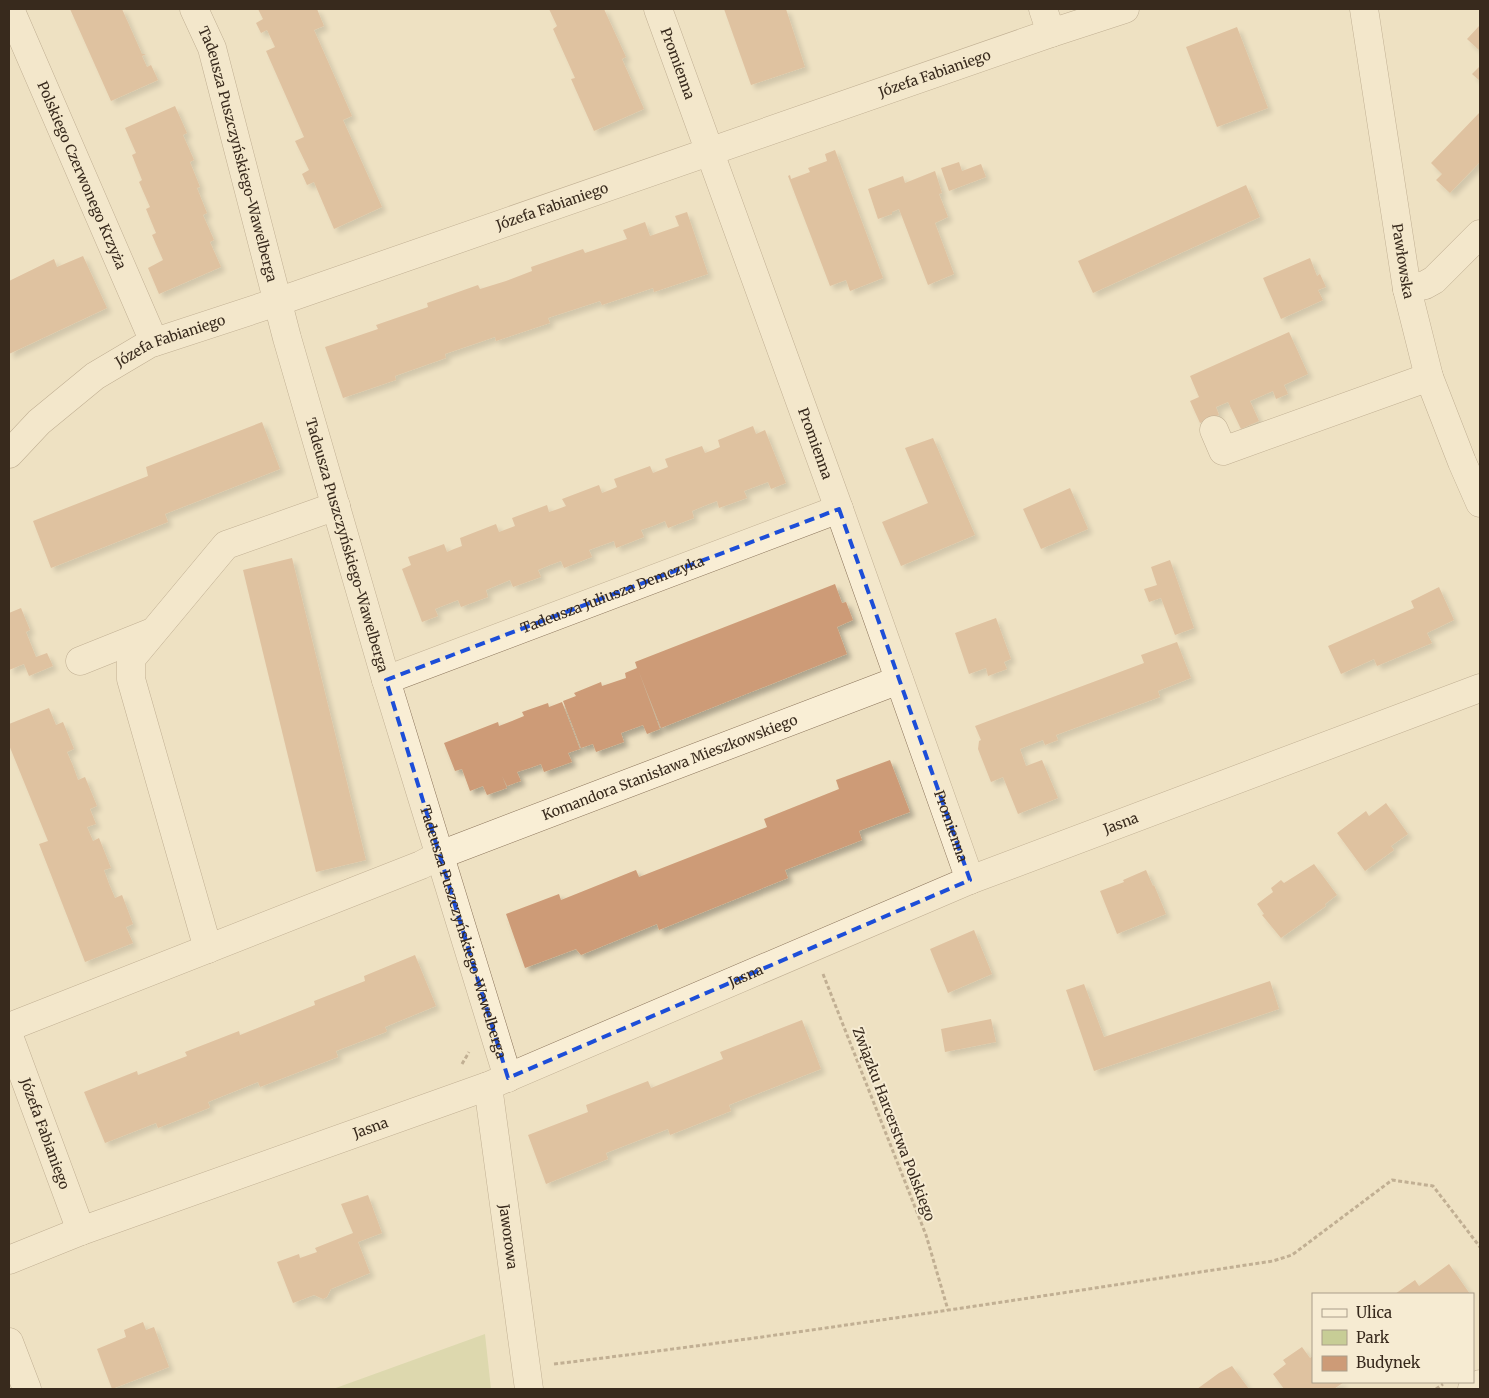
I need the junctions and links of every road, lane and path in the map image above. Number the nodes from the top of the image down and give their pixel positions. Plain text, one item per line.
1 (10, 9) edge
2 (194, 9) edge
3 (658, 9) edge
4 (1125, 9) edge
5 (1364, 9) edge
6 (1047, 21) edge
7 (711, 152) junction
8 (1480, 234) edge
9 (1407, 289) junction
10 (277, 302) junction
11 (154, 342) junction
12 (1429, 377) junction
13 (1214, 430) dead end
14 (9, 454) edge
15 (1480, 503) edge
16 (336, 506) junction
17 (839, 509) junction
18 (154, 632) junction
19 (80, 661) dead end
20 (386, 680) junction
21 (899, 680) junction
22 (1480, 688) edge
23 (440, 854) junction
24 (970, 880) junction
25 (813, 948) junction
26 (208, 949) junction
27 (9, 1027) edge
28 (9, 1036) edge
29 (471, 1050) dead end
30 (462, 1065) dead end
31 (498, 1082) junction
32 (81, 1231) junction
33 (1480, 1247) edge
34 (9, 1260) edge
35 (948, 1310) junction
36 (9, 1342) edge
37 (528, 1378) edge
38 (1480, 1384) edge
39 (27, 1389) edge
40 (1472, 1389) edge

1 - 11 street, Polskiego Czerwonego Krzyża
2 - 10 street, Tadeusza Puszczyńskiego-Wawelberga
3 - 7 street, Promienna
4 - 6 street, Józefa Fabianiego
5 - 9 street, Pawłowska
6 - 7 street, Józefa Fabianiego
7 - 10 street, Józefa Fabianiego
7 - 17 street, Promienna
8 - 9 street
9 - 12 street, Pawłowska
10 - 11 street, Józefa Fabianiego
10 - 16 street, Tadeusza Puszczyńskiego-Wawelberga
11 - 14 street, Józefa Fabianiego
12 - 13 street
12 - 15 street, Pawłowska
16 - 18 street
16 - 20 street, Tadeusza Puszczyńskiego-Wawelberga
17 - 20 street, Tadeusza Juliusza Demczyka
17 - 21 street, Promienna
18 - 19 street
18 - 26 street
20 - 23 street, Tadeusza Puszczyńskiego-Wawelberga
21 - 23 street, Komandora Stanisława Mieszkowskiego
21 - 24 street, Promienna
22 - 24 street, Jasna
23 - 26 street, Komandora Stanisława Mieszkowskiego
23 - 31 street, Tadeusza Puszczyńskiego-Wawelberga
24 - 25 street, Jasna
25 - 31 street, Jasna
25 - 35 path, Związku Harcerstwa Polskiego
26 - 27 street, Komandora Stanisława Mieszkowskiego
28 - 32 street, Józefa Fabianiego
29 - 30 path
31 - 32 street, Jasna
31 - 37 street, Jaworowa
32 - 34 street, Jasna
33 - 35 path
35 - 37 path
36 - 39 street
38 - 40 street

